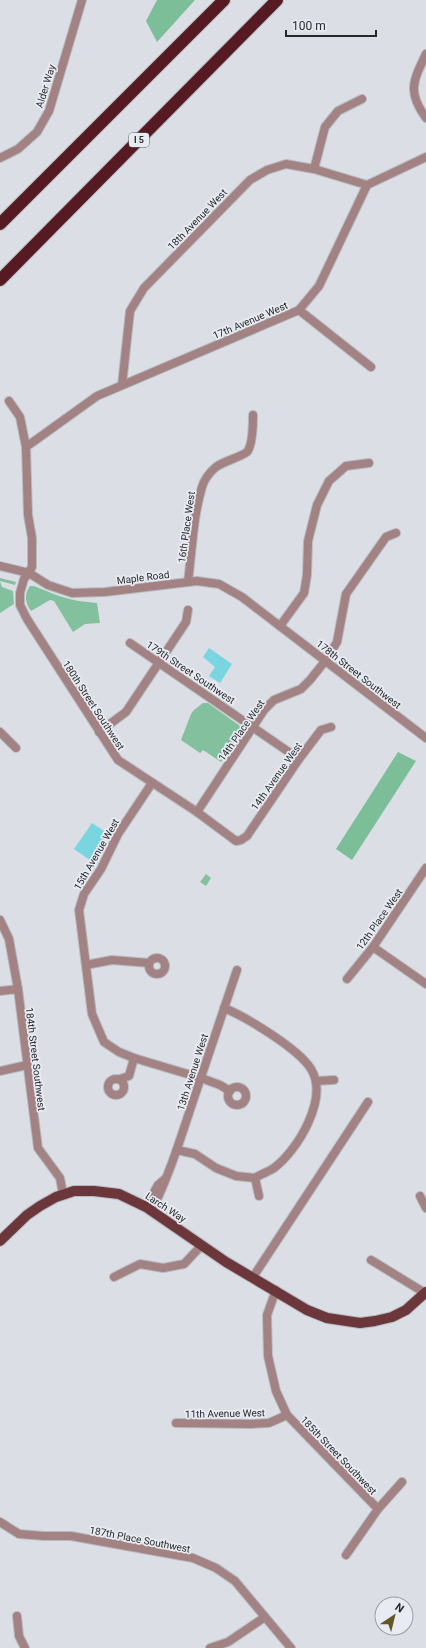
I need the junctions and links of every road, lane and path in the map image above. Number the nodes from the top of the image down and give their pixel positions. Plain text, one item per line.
1 (82, 0) edge
2 (224, 0) edge
3 (277, 0) edge
4 (426, 54) edge
5 (362, 99) dead end
6 (426, 118) edge
7 (426, 156) edge
8 (0, 158) edge
9 (314, 169) junction
10 (366, 185) junction
11 (0, 224) edge
12 (0, 280) edge
13 (299, 310) junction
14 (371, 367) dead end
15 (122, 385) junction
16 (9, 401) dead end
17 (253, 415) dead end
18 (26, 447) junction
19 (369, 463) dead end
20 (396, 533) dead end
21 (0, 566) edge
22 (29, 573) junction
23 (188, 582) junction
24 (188, 610) dead end
25 (280, 626) junction
26 (130, 643) dead end
27 (326, 660) junction
28 (160, 663) junction
29 (253, 727) junction
30 (331, 727) dead end
31 (0, 732) edge
32 (99, 732) junction
33 (426, 738) edge
34 (16, 748) dead end
35 (299, 759) junction
36 (152, 783) junction
37 (197, 812) junction
38 (241, 840) joint
39 (426, 868) edge
40 (1, 921) edge
41 (373, 947) junction
42 (149, 964) dead end
43 (86, 965) junction
44 (237, 970) dead end
45 (347, 979) dead end
46 (426, 984) edge
47 (18, 989) junction
48 (0, 991) edge
49 (224, 1008) junction
50 (134, 1058) junction
51 (27, 1065) junction
52 (0, 1071) edge
53 (201, 1078) junction
54 (120, 1079) dead end
55 (334, 1080) dead end
56 (316, 1081) junction
57 (230, 1092) dead end
58 (368, 1102) dead end
59 (177, 1150) junction
60 (255, 1178) junction
61 (63, 1194) junction
62 (259, 1196) dead end
63 (420, 1196) dead end
64 (149, 1208) junction
65 (426, 1208) edge
66 (0, 1241) edge
67 (201, 1246) junction
68 (371, 1260) dead end
69 (114, 1277) dead end
70 (253, 1277) junction
71 (276, 1290) junction
72 (426, 1293) edge
73 (286, 1415) junction
74 (176, 1423) dead end
75 (402, 1482) dead end
76 (378, 1509) junction
77 (0, 1522) edge
78 (346, 1555) dead end
79 (17, 1616) dead end
80 (265, 1617) junction
81 (25, 1648) edge
82 (210, 1648) edge
83 (291, 1648) edge

1 - 8 street, Alder Way
2 - 11 highway
3 - 12 highway, I 5
4 - 6 street
5 - 9 street
7 - 10 street
9 - 10 street, 18th Avenue West
9 - 15 street, 18th Avenue West
10 - 13 street, 17th Avenue West
13 - 14 street
13 - 15 street, 17th Avenue West
15 - 18 street, 17th Avenue West
16 - 18 street
17 - 23 street, 16th Place West
18 - 22 street
19 - 25 street
20 - 27 street, 14th Place West
21 - 22 street, Maple Road
22 - 23 street, Maple Road
22 - 32 street, 180th Street Southwest
23 - 25 street, Maple Road
24 - 28 street
25 - 27 street, 178th Street Southwest
26 - 28 street, 179th Street Southwest
27 - 29 street, 14th Place West
27 - 33 street, 178th Street Southwest
28 - 29 street, 179th Street Southwest
28 - 32 street
29 - 35 street, 179th Street Southwest
29 - 37 street, 14th Place West
30 - 35 street, 14th Avenue West
31 - 34 street
32 - 36 street, 180th Street Southwest
35 - 38 street, 14th Avenue West
36 - 37 street, 180th Street Southwest
36 - 43 street, 15th Avenue West
37 - 38 street, 180th Street Southwest
39 - 41 street, 12th Place West
40 - 47 street, 184th Street Southwest
41 - 45 street, 12th Place West
41 - 46 street
42 - 43 street
43 - 50 street, 15th Avenue West
44 - 49 street, 13th Avenue West
47 - 48 street
47 - 51 street, 184th Street Southwest
49 - 53 street, 13th Avenue West
49 - 56 street
50 - 53 street, 15th Avenue West
50 - 54 street
51 - 52 street
51 - 61 street, 184th Street Southwest
53 - 57 street, 15th Avenue West
53 - 59 street, 13th Avenue West
55 - 56 street
56 - 60 street
58 - 70 street
59 - 60 street
59 - 64 street, 13th Avenue West
60 - 62 street
61 - 64 main road, Larch Way
61 - 66 main road, Larch Way
63 - 65 street
64 - 67 main road, Larch Way
67 - 69 street
67 - 70 main road, Larch Way
68 - 72 street
70 - 71 main road, Larch Way
71 - 72 main road, Larch Way
71 - 73 street
73 - 74 street, 11th Avenue West
73 - 76 street, 185th Street Southwest
75 - 76 street
76 - 78 street
77 - 80 street, 187th Place Southwest
79 - 81 street
80 - 82 street
80 - 83 street, 187th Place Southwest

